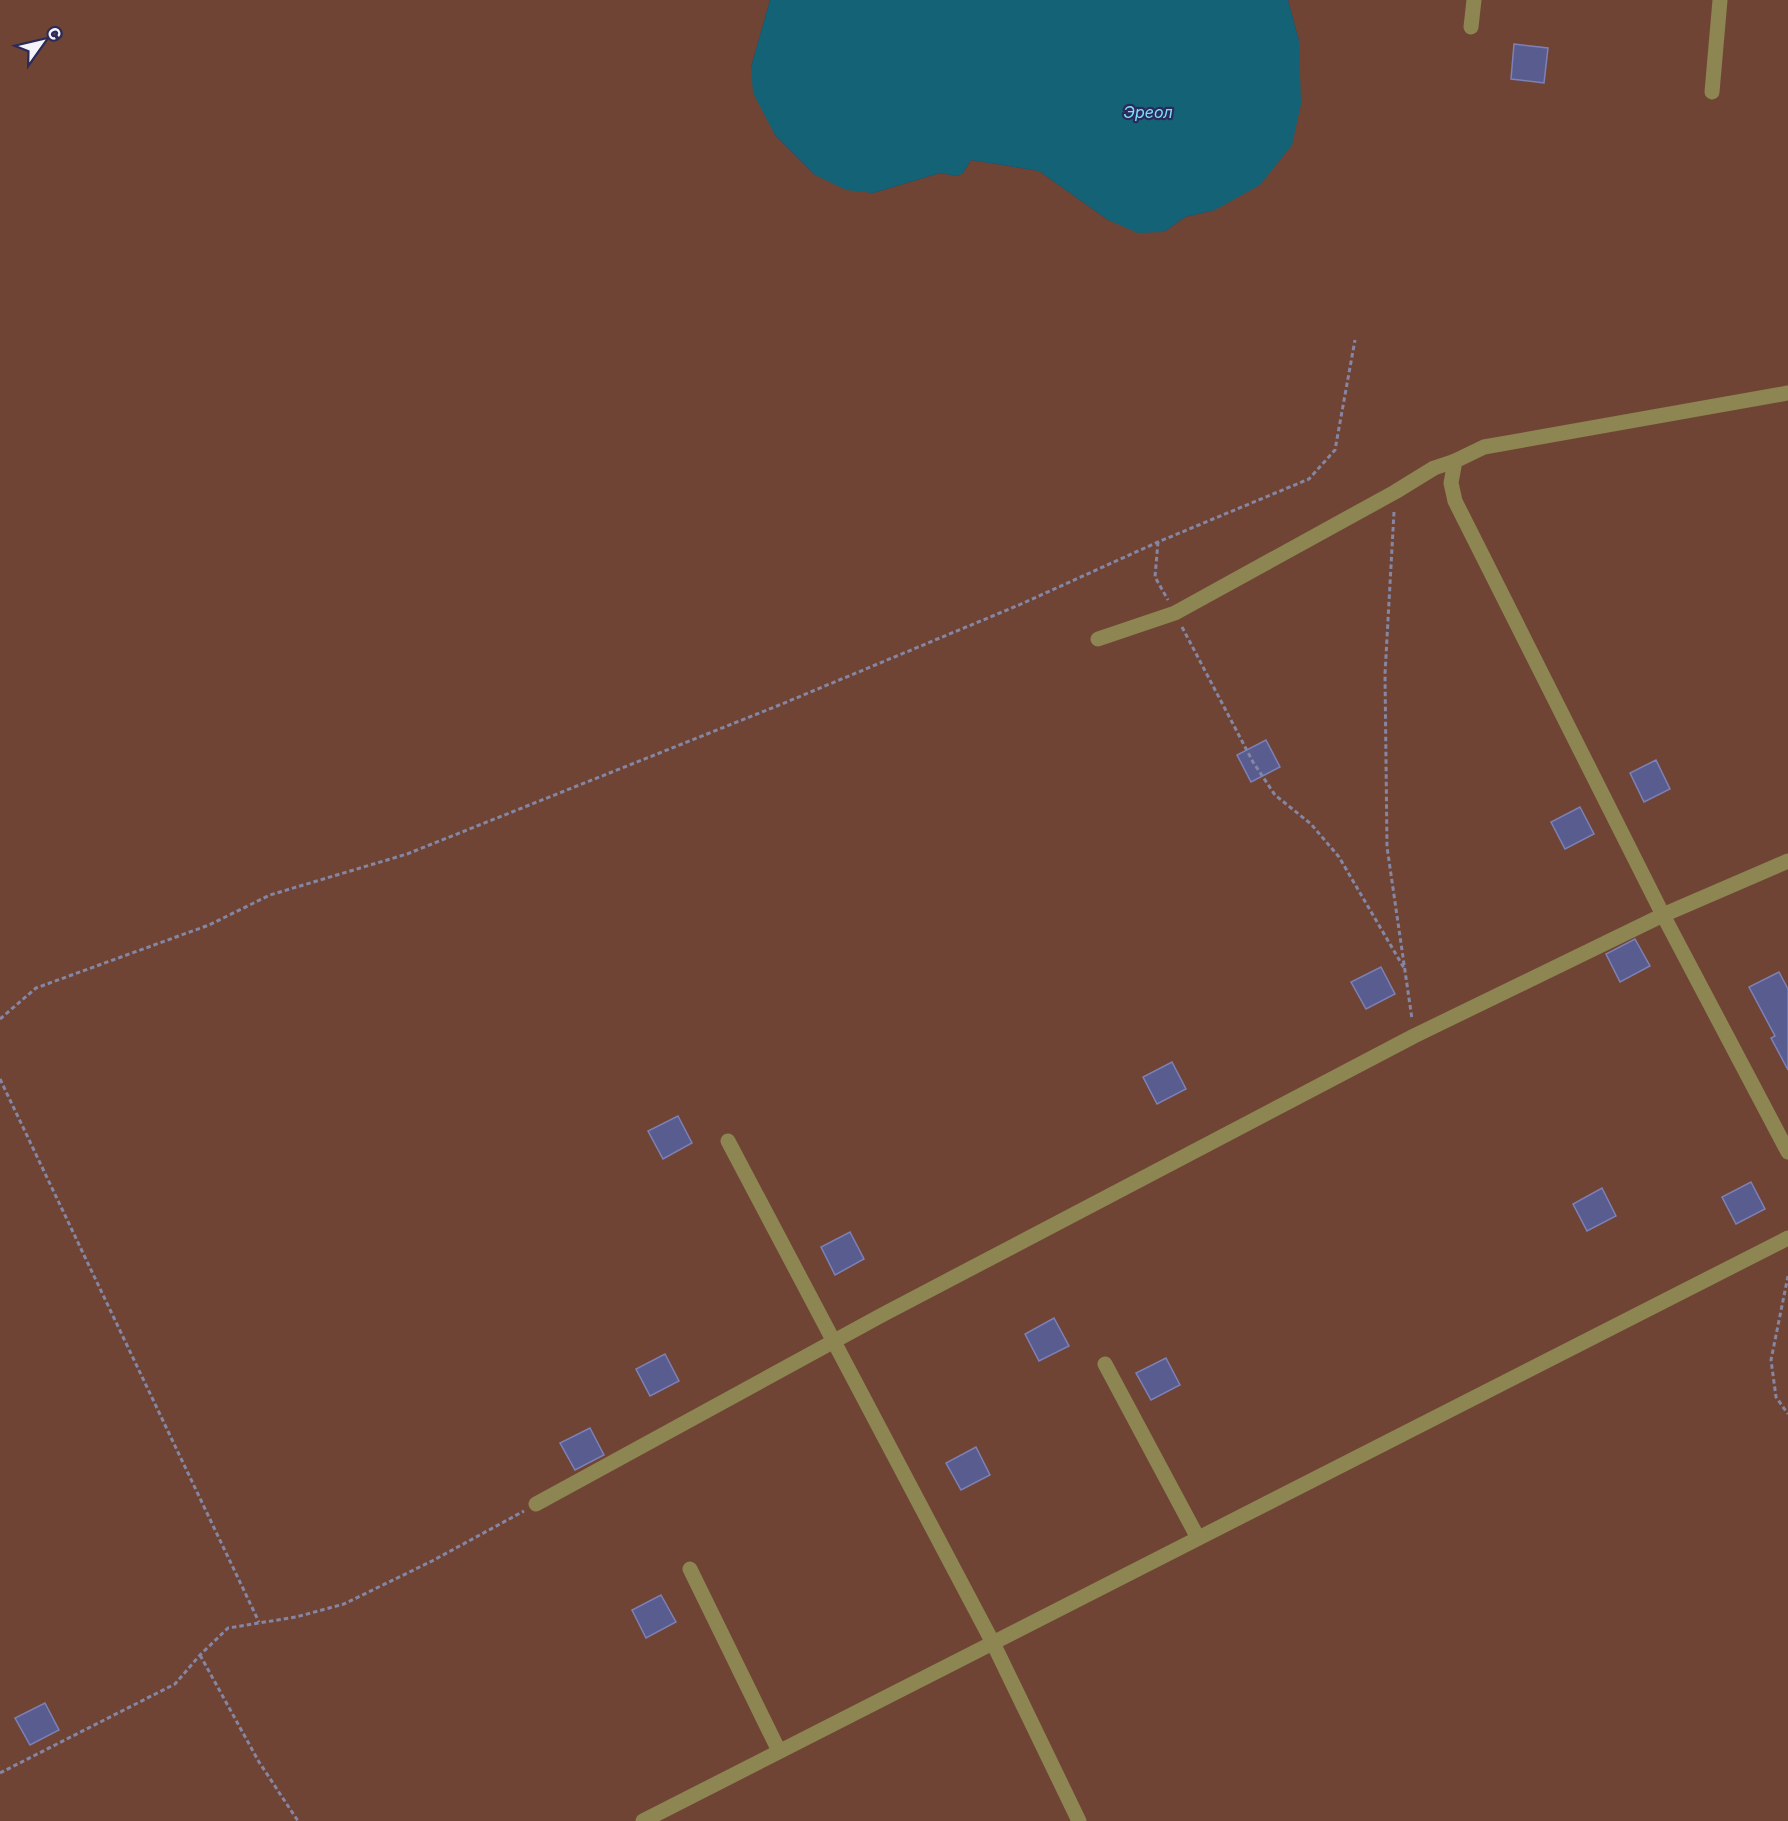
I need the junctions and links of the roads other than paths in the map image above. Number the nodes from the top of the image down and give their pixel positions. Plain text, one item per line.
1 (1474, 0) edge
2 (1720, 0) edge
3 (1471, 27) dead end
4 (1712, 92) dead end
5 (1788, 393) edge
6 (1455, 461) junction
7 (1098, 639) dead end
8 (1788, 861) edge
9 (1663, 915) junction
10 (728, 1141) dead end
11 (1788, 1152) edge
12 (1788, 1238) edge
13 (834, 1341) junction
14 (1105, 1364) dead end
15 (536, 1504) road end
16 (1198, 1538) junction
17 (690, 1569) dead end
18 (993, 1643) junction
19 (779, 1751) junction
20 (643, 1821) edge
21 (1079, 1821) edge

1 - 3 street
2 - 4 street
5 - 6 street
6 - 7 street
6 - 9 street
8 - 9 street
9 - 11 street
9 - 13 street
10 - 13 street
12 - 16 street
13 - 15 street
13 - 18 street
14 - 16 street
16 - 18 street
17 - 19 street
18 - 19 street
18 - 21 street
19 - 20 street

